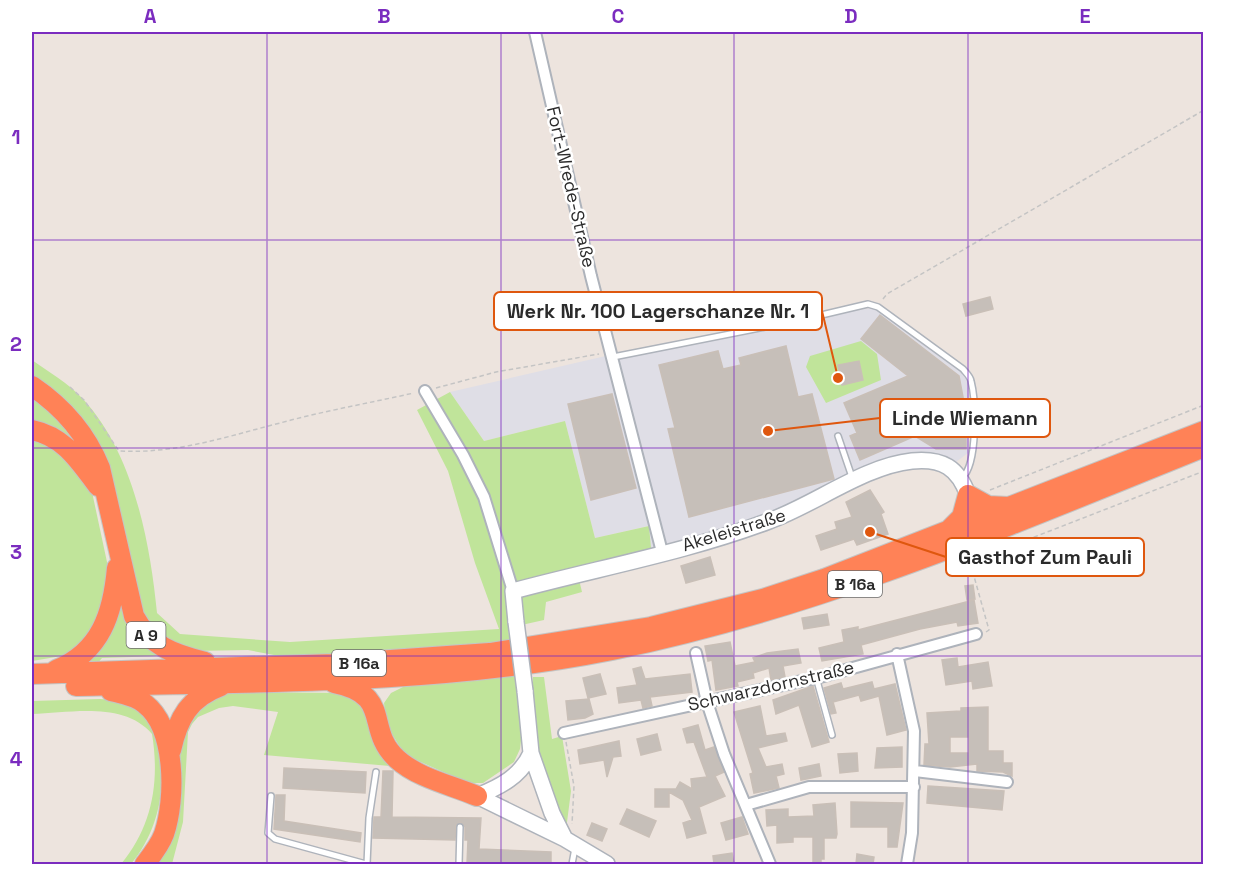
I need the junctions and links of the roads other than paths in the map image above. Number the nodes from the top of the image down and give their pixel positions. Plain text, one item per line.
1 (535, 32) edge
2 (612, 354) junction
3 (32, 386) edge
4 (425, 391) road end
5 (32, 430) edge
6 (1203, 431) edge
7 (838, 436) dead end
8 (1203, 447) edge
9 (853, 481) junction
10 (971, 488) junction
11 (105, 495) junction
12 (1012, 507) junction
13 (947, 532) junction
14 (118, 552) junction
15 (662, 552) junction
16 (513, 591) junction
17 (976, 634) road end
18 (696, 653) dead end
19 (897, 654) junction
20 (230, 674) junction
21 (403, 675) junction
22 (36, 678) edge
23 (816, 678) junction
24 (311, 679) junction
25 (91, 686) junction
26 (707, 702) junction
27 (375, 709) junction
28 (564, 733) road end
29 (832, 735) dead end
30 (171, 750) junction
31 (531, 753) junction
32 (915, 771) junction
33 (376, 772) dead end
34 (1007, 782) dead end
35 (914, 787) junction
36 (271, 796) dead end
37 (477, 796) junction
38 (746, 805) junction
39 (460, 827) dead end
40 (570, 842) junction
41 (145, 864) edge
42 (366, 864) edge
43 (459, 864) edge
44 (572, 864) edge
45 (608, 864) edge
46 (770, 864) edge
47 (907, 864) edge

1 - 2 street, Fort-Wrede-Straße
2 - 10 lane
2 - 15 street, Fort-Wrede-Straße
3 - 11 highway, A 9
4 - 16 street
5 - 11 highway, A 9
6 - 12 highway, B 16a
7 - 9 lane
8 - 21 highway, B 16a
9 - 10 street, Akeleistraße
9 - 15 street, Akeleistraße
10 - 12 highway
10 - 13 highway
11 - 14 highway, A 9
12 - 13 highway, B 16a
13 - 20 highway, B 16a
14 - 20 highway, A 9
14 - 22 highway, A 9
15 - 16 street, Akeleistraße
16 - 31 street, bridge
17 - 19 street, Schwarzdornstraße
18 - 26 street
19 - 23 street, Schwarzdornstraße
19 - 32 street
20 - 22 highway, B 16a
20 - 24 highway, B 16a
20 - 25 highway, B 16a
20 - 30 highway
21 - 24 highway, B 16a
21 - 27 highway
22 - 25 highway, B 16a
23 - 26 street, Schwarzdornstraße
23 - 29 lane
24 - 27 highway
25 - 30 highway
26 - 28 street, Schwarzdornstraße
26 - 38 street
27 - 37 highway
30 - 41 highway
31 - 37 street
31 - 40 street
32 - 34 street
32 - 35 street
33 - 42 lane
35 - 38 street
35 - 47 street
36 - 42 lane
37 - 40 street
38 - 46 street
39 - 43 lane
40 - 44 lane
40 - 45 street

